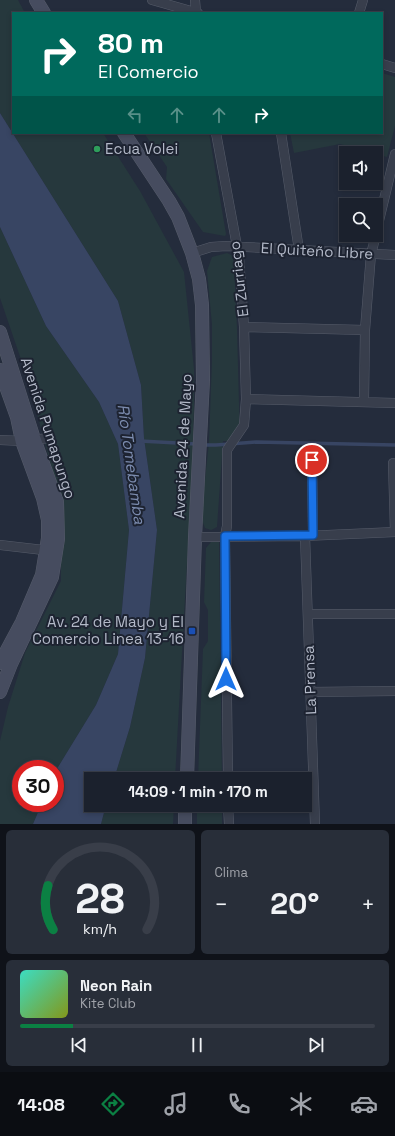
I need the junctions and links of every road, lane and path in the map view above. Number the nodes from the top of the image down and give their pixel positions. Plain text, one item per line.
1 (36, 0) edge
2 (152, 0) edge
3 (195, 0) edge
4 (363, 0) edge
5 (43, 12) edge
6 (194, 12) edge
7 (197, 12) edge
8 (359, 12) edge
9 (383, 64) edge
10 (395, 68) edge
11 (125, 134) edge
12 (216, 134) edge
13 (281, 134) edge
14 (395, 154) edge
15 (383, 205) edge
16 (374, 242) edge
17 (236, 247) junction
18 (299, 250) junction
19 (192, 252) junction
20 (371, 254) junction
21 (395, 255) edge
22 (244, 327) junction
23 (365, 330) junction
24 (1, 335) edge
25 (0, 370) edge
26 (246, 399) junction
27 (364, 402) junction
28 (395, 402) edge
29 (49, 438) dead end
30 (0, 440) edge
31 (28, 440) junction
32 (312, 460) dead end
33 (393, 463) dead end
34 (395, 532) edge
35 (225, 536) junction
36 (309, 536) junction
37 (195, 537) junction
38 (0, 545) edge
39 (52, 551) junction
40 (308, 614) junction
41 (395, 614) edge
42 (0, 663) edge
43 (395, 691) edge
44 (0, 692) edge
45 (310, 692) junction
46 (186, 772) edge
47 (228, 772) edge
48 (186, 812) edge
49 (228, 812) edge
50 (185, 824) edge
51 (229, 824) edge
52 (315, 824) edge

1 - 5 main road
2 - 6 street
3 - 7 street
4 - 8 street
9 - 10 street
11 - 19 main road, Avenida 24 de Mayo
12 - 17 street, El Zurriago
13 - 18 street
14 - 15 street
16 - 20 street
17 - 18 street, El Quiteño Libre
17 - 19 street, El Quiteño Libre
17 - 22 street, El Zurriago
18 - 20 street, El Quiteño Libre
19 - 37 main road, Avenida 24 de Mayo
20 - 21 street, El Quiteño Libre
20 - 23 street
22 - 23 street
22 - 26 street, El Zurriago
23 - 27 street
24 - 31 main road, Avenida Pumapungo
25 - 31 main road, Avenida Pumapungo
26 - 27 street
26 - 35 street, El Zurriago
27 - 28 street
29 - 31 street
30 - 31 street
31 - 39 main road, Avenida Pumapungo
32 - 36 street, La Prensa
33 - 34 street
34 - 36 street
35 - 36 street
35 - 37 street
35 - 47 street
36 - 40 street, La Prensa
37 - 46 main road, Avenida 24 de Mayo
38 - 39 street
39 - 42 main road, Avenida Pumapungo
39 - 44 main road, Avenida Pumapungo
40 - 41 street
40 - 45 street, La Prensa
43 - 45 street
45 - 52 street, La Prensa
48 - 50 main road
49 - 51 street

